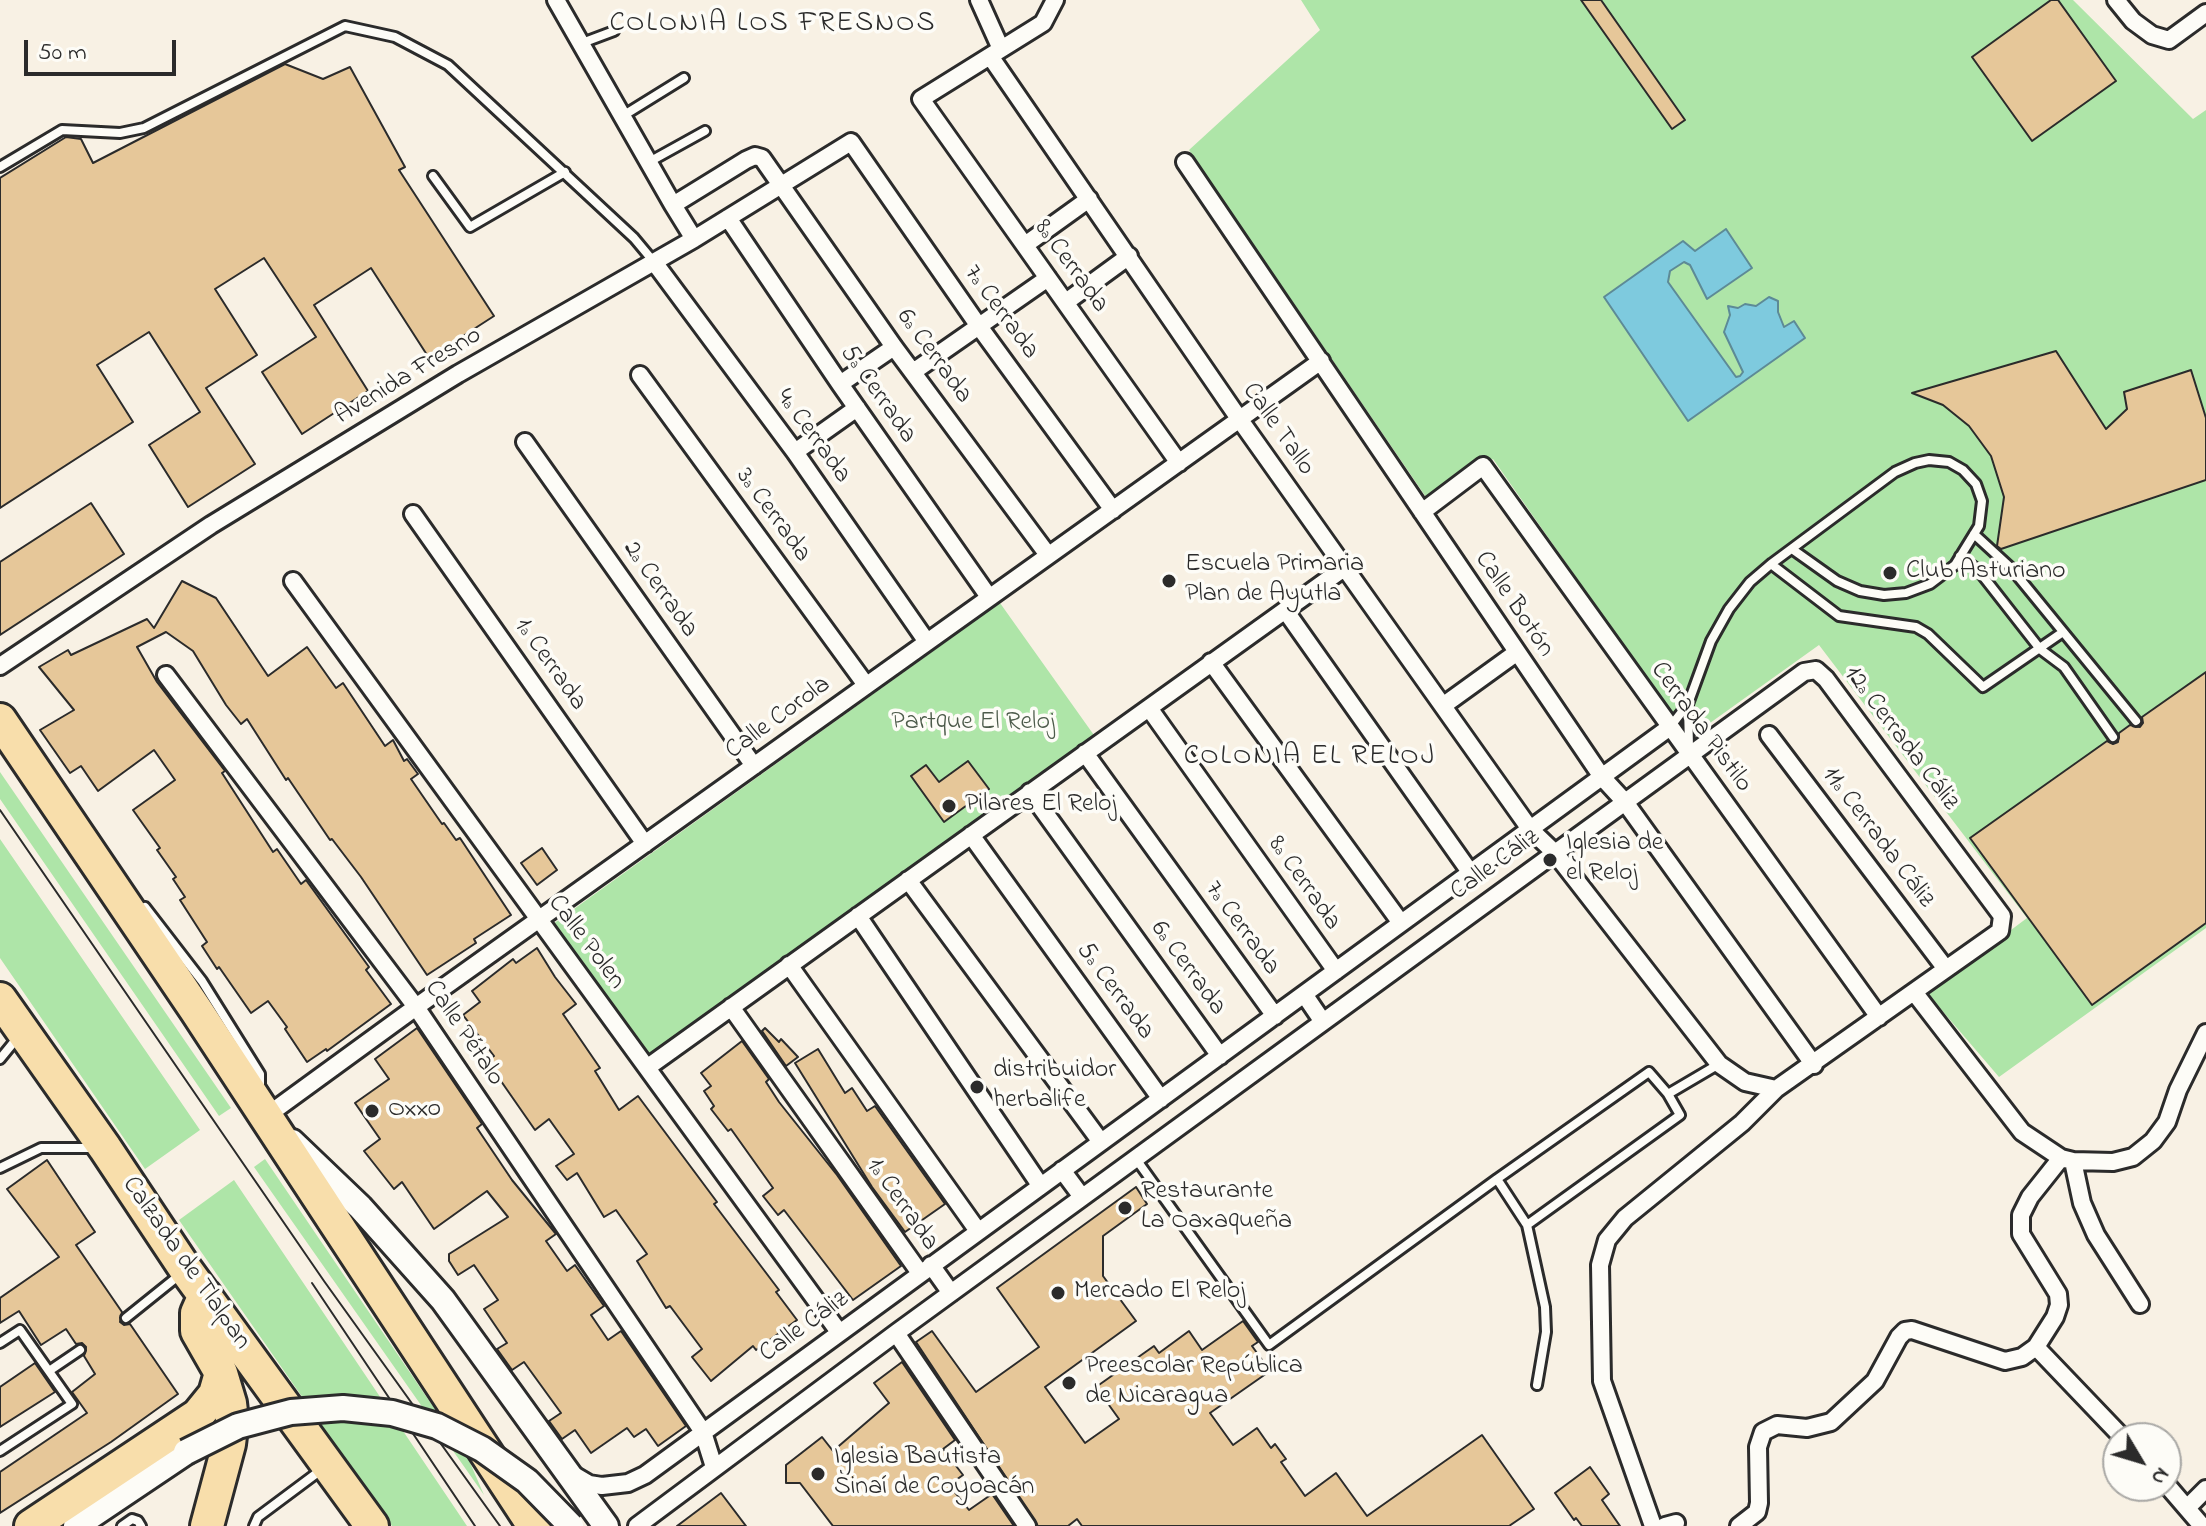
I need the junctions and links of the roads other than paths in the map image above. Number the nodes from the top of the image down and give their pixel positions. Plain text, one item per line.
1 (556, 0) edge
2 (979, 0) edge
3 (1055, 0) edge
4 (2116, 0) edge
5 (2206, 13) edge
6 (614, 31) dead end
7 (582, 43) junction
8 (995, 52) junction
9 (684, 78) dead end
10 (621, 117) junction
11 (705, 131) dead end
12 (851, 142) joint
13 (1185, 162) dead end
14 (648, 163) junction
15 (0, 167) edge
16 (565, 172) junction
17 (433, 176) dead end
18 (780, 186) junction
19 (1089, 199) junction
20 (673, 205) junction
21 (728, 218) junction
22 (694, 239) junction
23 (1025, 245) junction
24 (1129, 256) junction
25 (654, 262) junction
26 (1048, 278) junction
27 (1066, 302) junction
28 (978, 325) junction
29 (894, 347) junction
30 (1321, 361) junction
31 (913, 372) junction
32 (640, 375) dead end
33 (840, 384) junction
34 (857, 408) junction
35 (1240, 420) junction
36 (525, 442) dead end
37 (795, 452) junction
38 (1179, 463) junction
39 (1113, 510) junction
40 (1422, 512) junction
41 (413, 514) dead end
42 (1974, 534) junction
43 (1792, 549) junction
44 (1048, 555) junction
45 (1960, 556) junction
46 (1771, 564) junction
47 (1344, 568) junction
48 (293, 581) dead end
49 (989, 597) junction
50 (1285, 610) junction
51 (2063, 632) junction
52 (927, 642) junction
53 (2040, 649) junction
54 (1516, 653) junction
55 (1211, 662) junction
56 (0, 666) edge
57 (1816, 670) joint
58 (166, 675) dead end
59 (866, 685) junction
60 (1688, 704) junction
61 (1444, 705) junction
62 (1149, 708) junction
63 (0, 720) edge
64 (2136, 721) dead end
65 (1670, 727) junction
66 (1769, 735) dead end
67 (2113, 737) dead end
68 (1085, 753) junction
69 (1690, 755) junction
70 (754, 766) junction
71 (1602, 777) junction
72 (1030, 792) junction
73 (1625, 802) junction
74 (60, 807) junction
75 (1530, 829) junction
76 (971, 835) junction
77 (95, 842) dead end
78 (645, 844) junction
79 (1555, 853) junction
80 (1470, 872) junction
81 (908, 880) junction
82 (143, 905) dead end
83 (858, 916) junction
84 (538, 919) junction
85 (1401, 923) junction
86 (789, 965) junction
87 (1946, 969) junction
88 (1336, 971) junction
89 (1914, 992) junction
90 (1304, 994) junction
91 (416, 1007) junction
92 (731, 1007) junction
93 (7, 1011) edge
94 (1275, 1016) junction
95 (1879, 1017) junction
96 (1323, 1022) junction
97 (2206, 1033) edge
98 (1220, 1056) junction
99 (0, 1059) edge
100 (1719, 1064) junction
101 (1814, 1065) junction
102 (648, 1067) junction
103 (1776, 1089) junction
104 (1668, 1094) junction
105 (1161, 1099) junction
106 (263, 1113) junction
107 (1101, 1142) junction
108 (105, 1148) junction
109 (1135, 1159) junction
110 (2067, 1160) junction
111 (0, 1168) edge
112 (1062, 1170) junction
113 (1497, 1179) junction
114 (1040, 1185) junction
115 (1082, 1197) junction
116 (1527, 1225) junction
117 (978, 1231) junction
118 (926, 1269) junction
119 (195, 1283) junction
120 (951, 1293) junction
121 (2140, 1304) dead end
122 (126, 1318) dead end
123 (839, 1332) junction
124 (896, 1333) junction
125 (0, 1343) edge
126 (2036, 1347) junction
127 (80, 1350) dead end
128 (49, 1371) junction
129 (221, 1373) junction
130 (1537, 1385) dead end
131 (2108, 1422) edge
132 (703, 1432) junction
133 (0, 1451) edge
134 (328, 1465) junction
135 (714, 1467) junction
136 (567, 1470) junction
137 (2206, 1489) edge
138 (2182, 1501) edge
139 (2188, 1507) junction
140 (31, 1526) edge
141 (76, 1526) edge
142 (122, 1526) edge
143 (141, 1526) edge
144 (207, 1526) edge
145 (254, 1526) edge
146 (372, 1526) edge
147 (534, 1526) edge
148 (571, 1526) edge
149 (606, 1526) edge
150 (637, 1526) edge
151 (1027, 1526) edge
152 (1653, 1526) edge
153 (1739, 1526) edge
154 (2202, 1526) edge

1 - 7 street
2 - 8 street, Calle Tallo
3 - 8 street
4 - 5 street
6 - 7 lane
7 - 10 street
8 - 19 street, Calle Tallo
8 - 23 street, 8ª Cerrada
9 - 10 lane
10 - 14 street
11 - 14 lane
12 - 18 street, Avenida Fresno
12 - 28 street, 7ª Cerrada
13 - 30 street, Calle Botón
14 - 20 street
15 - 16 lane
16 - 17 lane
16 - 25 lane
18 - 20 street, 6ª Cerrada
18 - 21 street, Avenida Fresno
18 - 29 street, 6ª Cerrada
19 - 23 street
19 - 24 street, Calle Tallo
20 - 22 street
21 - 22 street, Avenida Fresno
21 - 33 street, 5ª Cerrada
22 - 25 street, Avenida Fresno
23 - 26 street, 8ª Cerrada
24 - 27 street
24 - 35 street, Calle Tallo
25 - 37 street, 4ª Cerrada
25 - 56 street, Avenida Fresno
26 - 27 street, 8ª Cerrada
26 - 28 street
27 - 38 street, 8ª Cerrada
28 - 31 street
28 - 39 street, 7ª Cerrada
29 - 31 street, 6ª Cerrada
29 - 33 street
30 - 35 street, Calle Corola
30 - 40 street, Calle Botón
31 - 44 street, 6ª Cerrada
32 - 59 street, 3ª Cerrada
33 - 34 street, 5ª Cerrada
34 - 37 street
34 - 49 street, 5ª Cerrada
35 - 38 street, Calle Corola
35 - 47 street, Calle Tallo
36 - 70 street, 2ª Cerrada
37 - 52 street, 4ª Cerrada
38 - 39 street, Calle Corola
39 - 44 street, Calle Corola
40 - 54 street, Calle Botón
40 - 65 street, Cerrada Pistilo
41 - 78 street, 1ª Cerrada
42 - 43 lane
42 - 45 lane
42 - 51 lane
43 - 45 lane
43 - 46 lane
44 - 49 street, Calle Corola
45 - 53 lane
46 - 53 lane
46 - 60 lane
47 - 50 street
47 - 61 street, Calle Tallo
48 - 84 street, Calle Polen
49 - 52 street, Calle Corola
50 - 55 street
50 - 80 street
51 - 53 lane
51 - 64 lane
52 - 59 street, Calle Corola
53 - 67 lane
54 - 61 street
54 - 71 street, Calle Botón
55 - 62 street
55 - 85 street
57 - 69 street, Calle Cáliz
57 - 87 street, 12ª Cerrada Cáliz
58 - 91 street, Calle Pétalo
59 - 70 street, Calle Corola
60 - 65 lane
60 - 69 lane
61 - 75 street, Calle Tallo
62 - 68 street
62 - 88 street, 8ª Cerrada
63 - 74 highway
65 - 69 street, Cerrada Pistilo
65 - 71 street, Calle Cáliz
66 - 87 street, 11ª Cerrada Cáliz
68 - 72 street
68 - 94 street, 7ª Cerrada
69 - 73 street, Calle Cáliz
69 - 95 street, Cerrada Pistilo
70 - 78 street, Calle Corola
71 - 73 street, Calle Botón
71 - 75 street, Calle Cáliz
72 - 76 street
72 - 98 street, 6ª Cerrada
73 - 79 street, Calle Cáliz
73 - 101 street, Calle Botón
74 - 77 lane
74 - 106 highway
75 - 79 street, Calle Tallo
75 - 80 street, Calle Cáliz
76 - 81 street
76 - 105 street, 5ª Cerrada
78 - 84 street, Calle Corola
79 - 96 street, Calle Cáliz
79 - 100 street, Calle Tallo
80 - 85 street, Calle Cáliz
81 - 83 street
81 - 107 street
82 - 106 lane
83 - 86 street
83 - 114 street
84 - 91 street, Calle Corola
84 - 102 street, Calle Polen
85 - 88 street, Calle Cáliz
86 - 92 street
86 - 117 street
87 - 89 street
88 - 90 street, Calle Cáliz
89 - 95 street
89 - 110 street
90 - 94 street, Calle Cáliz
90 - 96 street
91 - 106 street, Calle Corola
91 - 132 street, Calle Pétalo
92 - 102 street
92 - 118 street, 1ª Cerrada
93 - 99 lane
93 - 108 highway, Calzada de Tlalpan
94 - 98 street, Calle Cáliz
95 - 101 street
96 - 109 street, Calle Cáliz
97 - 110 street
98 - 105 street, Calle Cáliz
100 - 103 street
100 - 104 lane
101 - 103 street
102 - 123 street, Calle Polen
103 - 152 street
104 - 113 lane
104 - 116 lane
105 - 107 street, Calle Cáliz
106 - 136 main road
106 - 147 highway
107 - 112 street, Calle Cáliz
108 - 111 lane
108 - 119 highway, Calzada de Tlalpan
109 - 113 lane
109 - 115 street, Calle Cáliz
110 - 121 street
110 - 126 street
112 - 114 street, Calle Cáliz
112 - 115 street
113 - 116 lane
114 - 117 street, Calle Cáliz
115 - 120 street, Calle Cáliz
116 - 130 lane
117 - 118 street, Calle Cáliz
118 - 120 street, 1ª Cerrada
118 - 123 street, Calle Cáliz
119 - 122 lane
119 - 129 highway
119 - 134 highway, Calzada de Tlalpan
120 - 124 street, Calle Cáliz
123 - 132 street, Calle Cáliz
124 - 135 street, Calle Cáliz
124 - 151 street
125 - 128 lane
126 - 131 street
126 - 153 street
127 - 128 lane
128 - 133 lane
129 - 140 highway
129 - 144 highway
132 - 135 street, Calle Pétalo
132 - 136 street, Calle Cáliz
134 - 145 lane
134 - 146 highway, Calzada de Tlalpan
135 - 150 street, Calle Cáliz
136 - 149 main road
137 - 139 street
138 - 139 street
139 - 154 street
141 - 148 main road, bridge
142 - 143 lane

